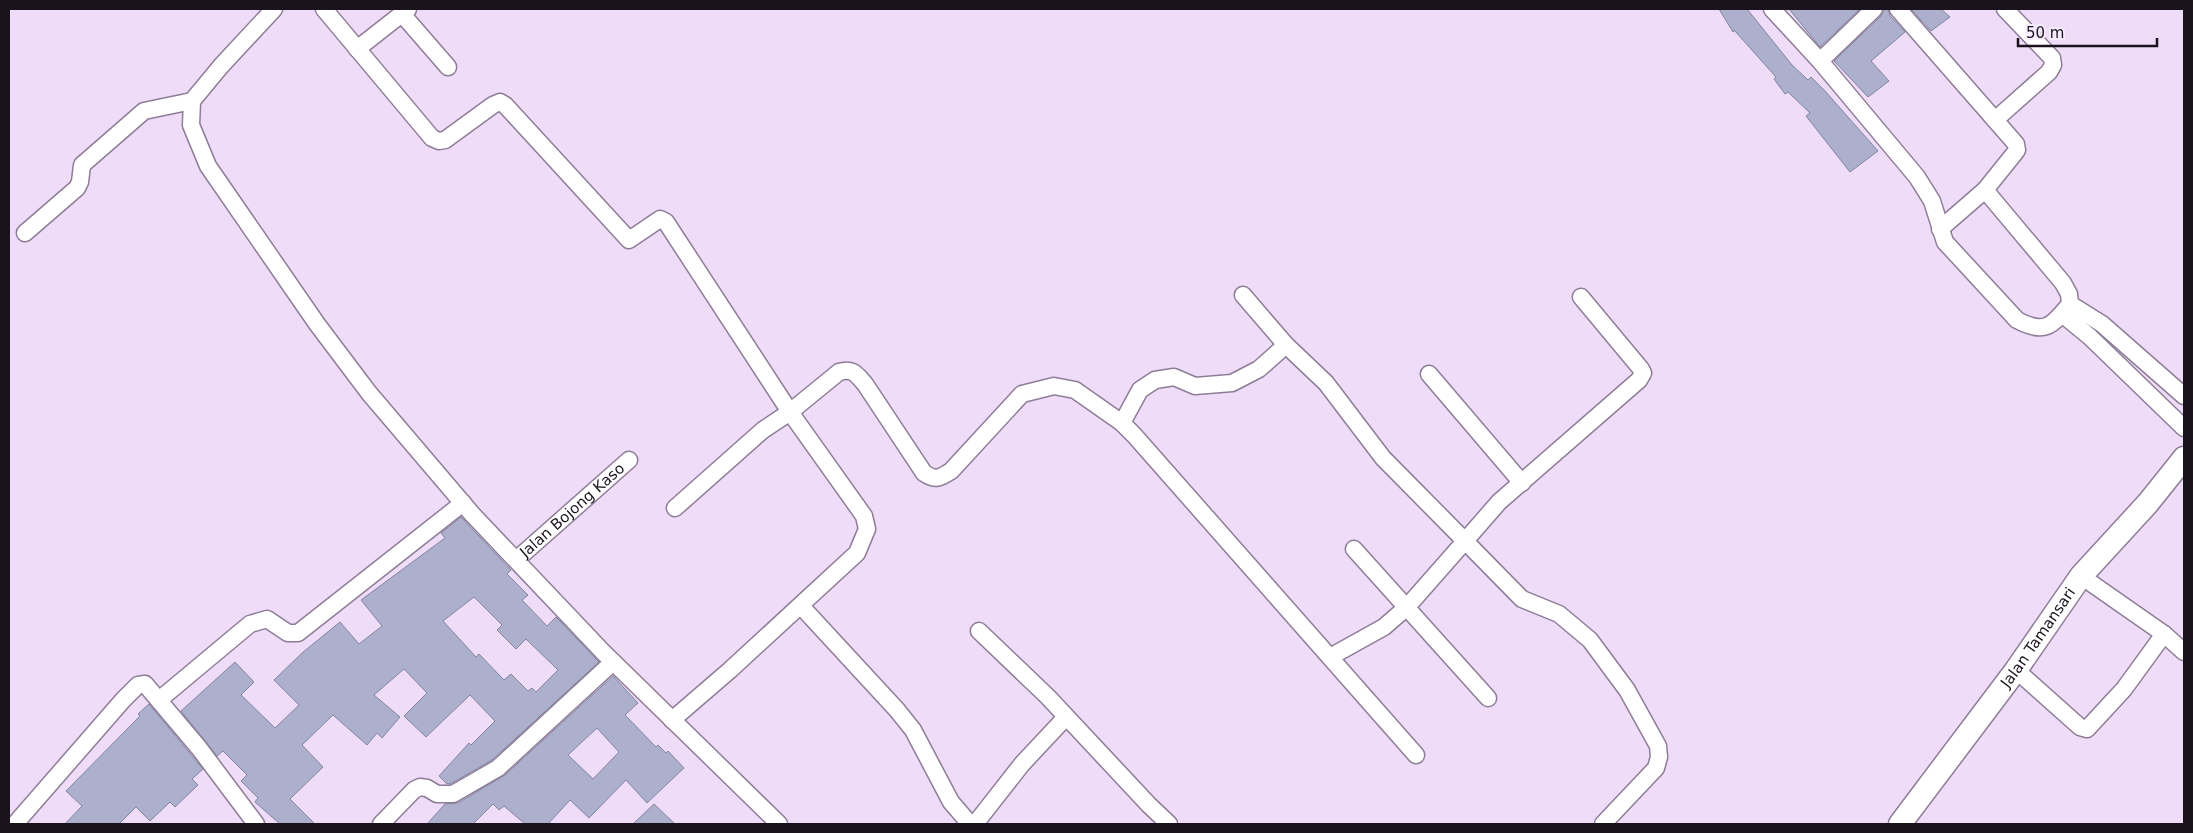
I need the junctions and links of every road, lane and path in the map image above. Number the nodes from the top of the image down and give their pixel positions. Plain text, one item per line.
1 (274, 9) edge
2 (324, 9) edge
3 (1772, 9) edge
4 (1874, 9) edge
5 (1898, 9) edge
6 (2005, 9) edge
7 (405, 11) edge
8 (357, 49) junction
9 (1820, 61) junction
10 (448, 67) dead end
11 (192, 101) junction
12 (1996, 120) junction
13 (1985, 190) junction
14 (1940, 229) junction
15 (25, 233) dead end
16 (1243, 295) dead end
17 (1580, 297) dead end
18 (2066, 309) junction
19 (1286, 345) junction
20 (1429, 374) dead end
21 (2184, 396) edge
22 (790, 412) junction
23 (1122, 423) junction
24 (2184, 428) edge
25 (2184, 458) edge
26 (629, 460) dead end
27 (1522, 483) junction
28 (463, 504) junction
29 (675, 508) dead end
30 (1465, 541) junction
31 (1354, 548) dead end
32 (516, 560) junction
33 (2081, 576) junction
34 (801, 606) junction
35 (1407, 607) junction
36 (979, 630) dead end
37 (2164, 634) junction
38 (2184, 652) edge
39 (1330, 657) junction
40 (613, 662) junction
41 (2016, 670) junction
42 (1488, 698) dead end
43 (159, 700) junction
44 (1066, 717) junction
45 (672, 720) junction
46 (1416, 755) dead end
47 (15, 824) edge
48 (256, 824) edge
49 (381, 824) edge
50 (780, 824) edge
51 (970, 824) edge
52 (975, 824) edge
53 (1169, 824) edge
54 (1603, 824) edge
55 (1900, 824) edge

1 - 11 street
2 - 8 street
3 - 9 street
4 - 9 street
5 - 12 street
6 - 12 street
7 - 8 street
7 - 10 street
8 - 22 street
9 - 14 street
11 - 15 street
11 - 28 street
12 - 13 street
13 - 14 street
13 - 18 street
14 - 18 street
16 - 19 street
17 - 27 street
18 - 21 street
18 - 24 street
19 - 23 street
19 - 30 street
20 - 27 street
22 - 23 street
22 - 29 street
22 - 34 street
23 - 39 street
25 - 33 main road, Jalan Tamansari
26 - 32 street, Jalan Bojong Kaso
27 - 30 street
28 - 32 street
28 - 43 street
30 - 35 street
30 - 54 street
31 - 35 street
32 - 40 street
33 - 37 street
33 - 41 main road, Jalan Tamansari
34 - 45 street
34 - 51 street
35 - 39 street
35 - 42 street
36 - 44 street
37 - 38 street
37 - 41 street
39 - 46 street
40 - 45 street
40 - 49 street
41 - 55 main road, Jalan Tamansari
43 - 47 street
43 - 48 street
44 - 52 street
44 - 53 street
45 - 50 street

